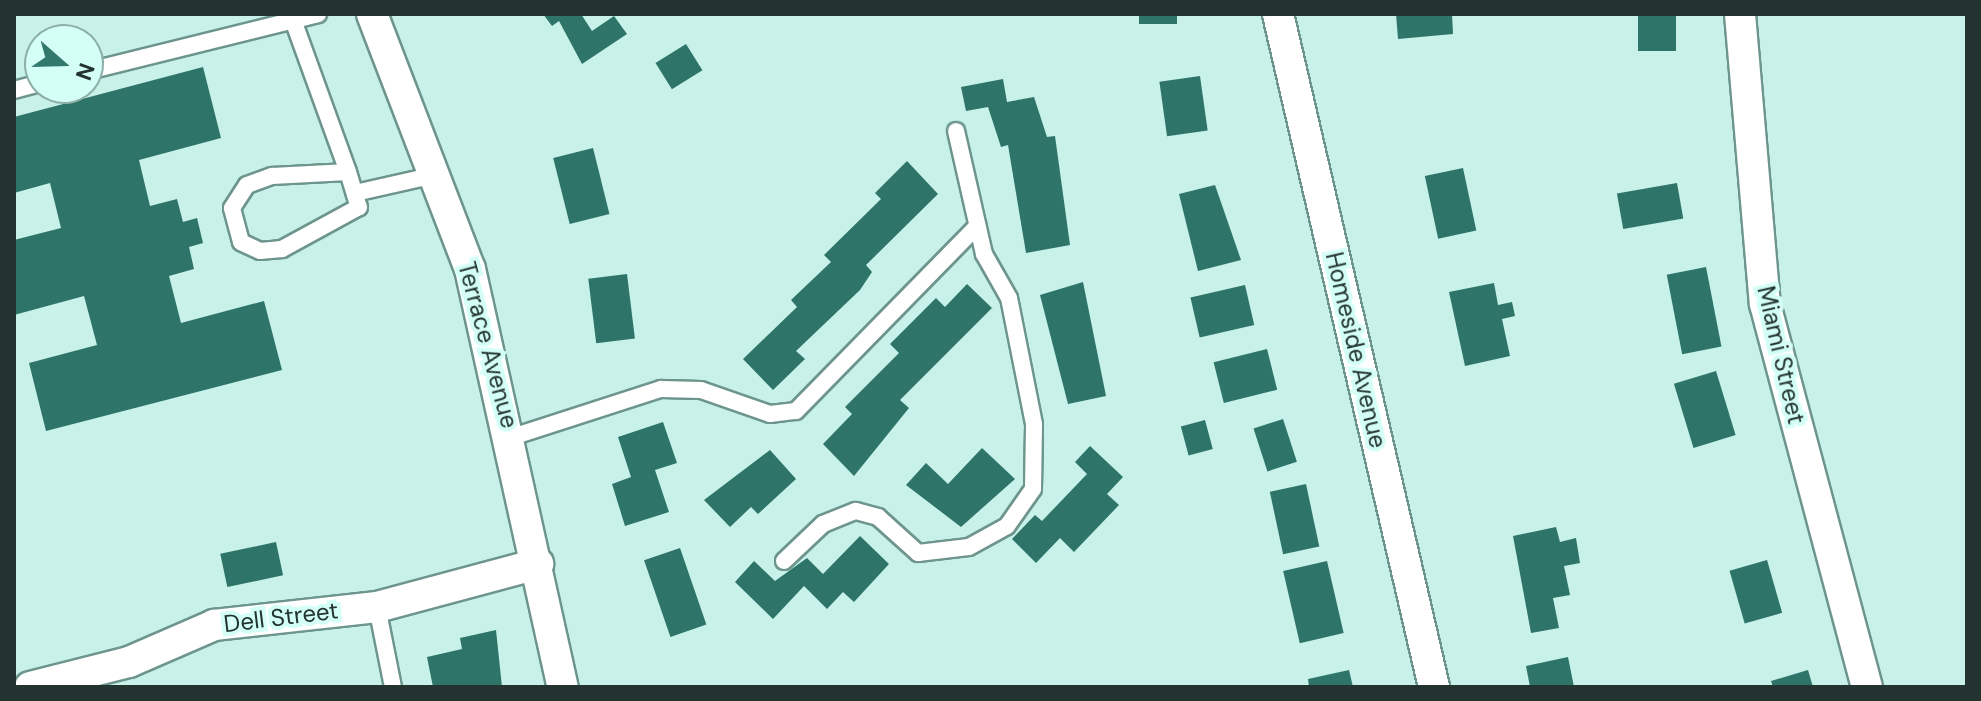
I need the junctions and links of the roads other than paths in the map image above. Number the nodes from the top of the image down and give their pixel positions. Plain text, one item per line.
1 (318, 14) edge
2 (372, 14) edge
3 (1278, 14) edge
4 (1740, 14) edge
5 (293, 20) junction
6 (104, 67) edge
7 (956, 131) dead end
8 (348, 172) junction
9 (435, 175) junction
10 (355, 193) junction
11 (977, 226) junction
12 (512, 437) junction
13 (784, 561) dead end
14 (538, 564) junction
15 (377, 607) junction
16 (30, 687) edge
17 (393, 687) edge
18 (563, 687) edge
19 (1434, 687) edge
20 (1867, 687) edge

1 - 5 lane
2 - 9 street, Terrace Avenue
3 - 19 street, Homeside Avenue
4 - 20 street, Miami Street
5 - 6 lane
5 - 8 lane
7 - 11 lane
8 - 10 lane
8 - 10 lane
9 - 10 lane
9 - 12 street, Terrace Avenue
11 - 12 lane
11 - 13 lane
12 - 14 street, Terrace Avenue
14 - 15 street, Dell Street
14 - 18 street, Terrace Avenue
15 - 16 street, Dell Street
15 - 17 lane

